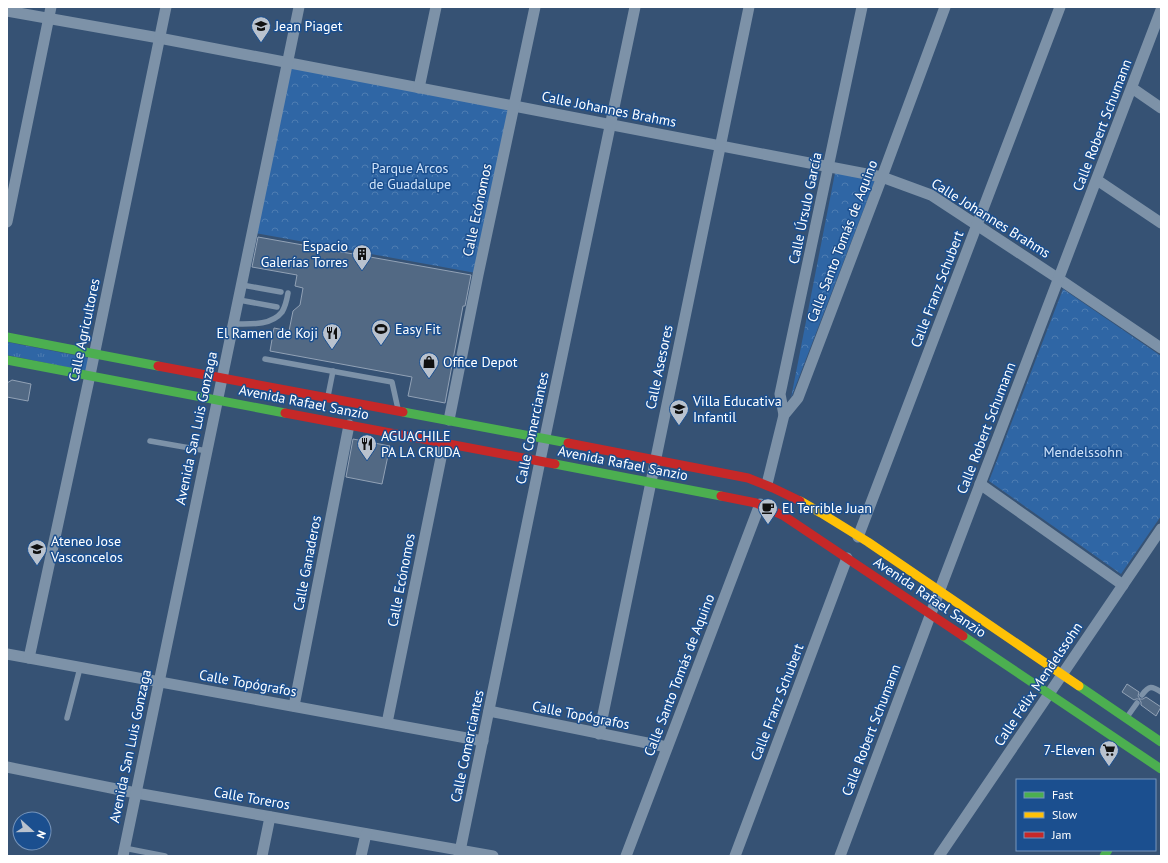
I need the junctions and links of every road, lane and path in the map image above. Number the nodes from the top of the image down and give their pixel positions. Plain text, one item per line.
1 (51, 7) edge
2 (166, 7) edge
3 (299, 7) edge
4 (436, 7) edge
5 (535, 7) edge
6 (635, 7) edge
7 (749, 7) edge
8 (862, 7) edge
9 (945, 7) edge
10 (1060, 7) edge
11 (1161, 10) edge
12 (7, 11) edge
13 (49, 19) junction
14 (159, 38) junction
15 (288, 63) junction
16 (419, 88) junction
17 (1132, 88) junction
18 (514, 106) junction
19 (1161, 108) edge
20 (611, 125) junction
21 (720, 146) junction
22 (829, 166) junction
23 (882, 177) junction
24 (1097, 180) junction
25 (7, 222) edge
26 (1161, 223) edge
27 (977, 226) junction
28 (1059, 279) junction
29 (242, 285) junction
30 (281, 292) dead end
31 (288, 294) dead end
32 (239, 300) junction
33 (277, 307) dead end
34 (234, 324) junction
35 (7, 337) edge
36 (1161, 348) edge
37 (94, 354) junction
38 (265, 359) dead end
39 (7, 360) edge
40 (333, 371) junction
41 (90, 375) junction
42 (222, 378) junction
43 (328, 398) junction
44 (217, 400) junction
45 (398, 410) junction
46 (784, 415) junction
47 (449, 420) junction
48 (350, 425) junction
49 (545, 439) junction
50 (150, 441) dead end
51 (444, 443) junction
52 (207, 451) junction
53 (656, 460) junction
54 (540, 461) junction
55 (651, 483) junction
56 (767, 484) junction
57 (980, 484) junction
58 (760, 504) junction
59 (1161, 529) edge
60 (858, 537) junction
61 (847, 558) junction
62 (1123, 585) junction
63 (939, 592) junction
64 (931, 614) junction
65 (7, 654) edge
66 (29, 658) junction
67 (80, 668) junction
68 (1062, 675) junction
69 (158, 682) junction
70 (1161, 692) edge
71 (1049, 694) junction
72 (1142, 695) dead end
73 (1137, 703) dead end
74 (294, 706) junction
75 (489, 711) junction
76 (67, 718) dead end
77 (1126, 719) junction
78 (387, 723) junction
79 (599, 734) junction
80 (483, 740) junction
81 (1161, 742) edge
82 (667, 747) junction
83 (7, 769) edge
84 (1160, 772) edge
85 (136, 793) junction
86 (270, 817) junction
87 (366, 834) junction
88 (124, 852) edge
89 (460, 853) edge
90 (165, 856) edge
91 (262, 856) edge
92 (361, 856) edge
93 (493, 856) edge
94 (626, 856) edge
95 (735, 856) edge
96 (840, 856) edge
97 (939, 856) edge

1 - 13 street
2 - 14 street, Calle Agricultores
3 - 15 street, Avenida San Luis Gonzaga
4 - 16 street
5 - 18 street, Calle Ecónomos
6 - 20 street, Calle Comerciantes
7 - 21 street, Calle Asesores
8 - 22 street, Calle Úrsulo García
9 - 23 street, Calle Santo Tomás de Aquino
10 - 27 street, Calle Franz Schubert
11 - 17 street, Calle Robert Schumann
12 - 13 street, Calle Johannes Brahms
13 - 14 street, Calle Johannes Brahms
13 - 25 street
14 - 15 street, Calle Johannes Brahms
14 - 37 street, Calle Agricultores
15 - 16 street, Calle Johannes Brahms
15 - 29 street, Avenida San Luis Gonzaga
16 - 18 street, Calle Johannes Brahms
17 - 19 street
17 - 24 street, Calle Robert Schumann
18 - 20 street, Calle Johannes Brahms
18 - 47 street, Calle Ecónomos
20 - 21 street, Calle Johannes Brahms
20 - 49 street, Calle Comerciantes
21 - 22 street, Calle Johannes Brahms
21 - 53 street, Calle Asesores
22 - 23 street, Calle Johannes Brahms
22 - 46 street, Calle Úrsulo García
23 - 27 street, Calle Johannes Brahms
23 - 46 street, Calle Santo Tomás de Aquino
24 - 26 street
24 - 28 street, Calle Robert Schumann
27 - 28 street, Calle Johannes Brahms
27 - 60 street, Calle Franz Schubert
28 - 36 street, Calle Johannes Brahms
28 - 57 street, Calle Robert Schumann
29 - 30 lane
29 - 32 street, Avenida San Luis Gonzaga
31 - 34 lane
32 - 33 lane
32 - 34 street, Avenida San Luis Gonzaga
34 - 42 street, Avenida San Luis Gonzaga
35 - 37 main road, Avenida Rafael Sanzio
37 - 41 street, Calle Agricultores
37 - 42 main road, Avenida Rafael Sanzio
38 - 40 lane
39 - 41 main road, Avenida Rafael Sanzio
40 - 43 lane
40 - 45 lane
41 - 44 main road, Avenida Rafael Sanzio
41 - 66 street, Calle Agricultores
42 - 43 main road, Avenida Rafael Sanzio
42 - 44 street, Avenida San Luis Gonzaga
43 - 45 main road, Avenida Rafael Sanzio
44 - 48 main road, Avenida Rafael Sanzio
44 - 52 street, Avenida San Luis Gonzaga
45 - 47 main road, Avenida Rafael Sanzio
46 - 56 street, Calle Santo Tomás de Aquino
47 - 49 main road, Avenida Rafael Sanzio
48 - 51 main road, Avenida Rafael Sanzio
48 - 74 street, Calle Ganaderos
49 - 53 main road, Avenida Rafael Sanzio
49 - 54 street, Calle Comerciantes
50 - 52 lane
51 - 54 main road, Avenida Rafael Sanzio
51 - 78 street, Calle Ecónomos
52 - 69 street, Avenida San Luis Gonzaga
53 - 55 street, Calle Asesores
53 - 56 main road, Avenida Rafael Sanzio
54 - 55 main road, Avenida Rafael Sanzio
54 - 75 street, Calle Comerciantes
55 - 58 main road, Avenida Rafael Sanzio
55 - 79 street, Calle Asesores
56 - 60 main road, Avenida Rafael Sanzio
57 - 62 street
57 - 63 street, Calle Robert Schumann
58 - 61 main road, Avenida Rafael Sanzio
58 - 82 street, Calle Santo Tomás de Aquino
59 - 62 street, Calle Félix Mendelssohn
60 - 63 main road, Avenida Rafael Sanzio
61 - 64 main road, Avenida Rafael Sanzio
61 - 95 street, Calle Franz Schubert
62 - 68 street, Calle Félix Mendelssohn
63 - 64 street, Calle Robert Schumann
63 - 68 main road, Avenida Rafael Sanzio
64 - 71 main road, Avenida Rafael Sanzio
64 - 96 street, Calle Robert Schumann
65 - 66 street, Calle Topógrafos
66 - 67 street, Calle Topógrafos
67 - 69 street, Calle Topógrafos
67 - 76 lane
68 - 71 street, Calle Félix Mendelssohn
68 - 77 main road, Avenida Rafael Sanzio
69 - 74 street, Calle Topógrafos
69 - 85 street, Avenida San Luis Gonzaga
70 - 72 lane
71 - 84 main road, Avenida Rafael Sanzio
71 - 97 street, Calle Félix Mendelssohn
73 - 77 lane
74 - 78 street, Calle Topógrafos
75 - 79 street, Calle Topógrafos
75 - 80 street, Calle Comerciantes
77 - 81 main road, Avenida Rafael Sanzio
78 - 80 street, Calle Topógrafos
79 - 82 street, Calle Topógrafos
80 - 89 street, Calle Comerciantes
82 - 94 street, Calle Santo Tomás de Aquino
83 - 85 street, Calle Toreros
85 - 86 street, Calle Toreros
85 - 88 street, Avenida San Luis Gonzaga
86 - 87 street, Calle Toreros
86 - 91 street
87 - 89 street, Calle Toreros
87 - 92 street
88 - 90 lane
89 - 93 street, Calle Toreros

